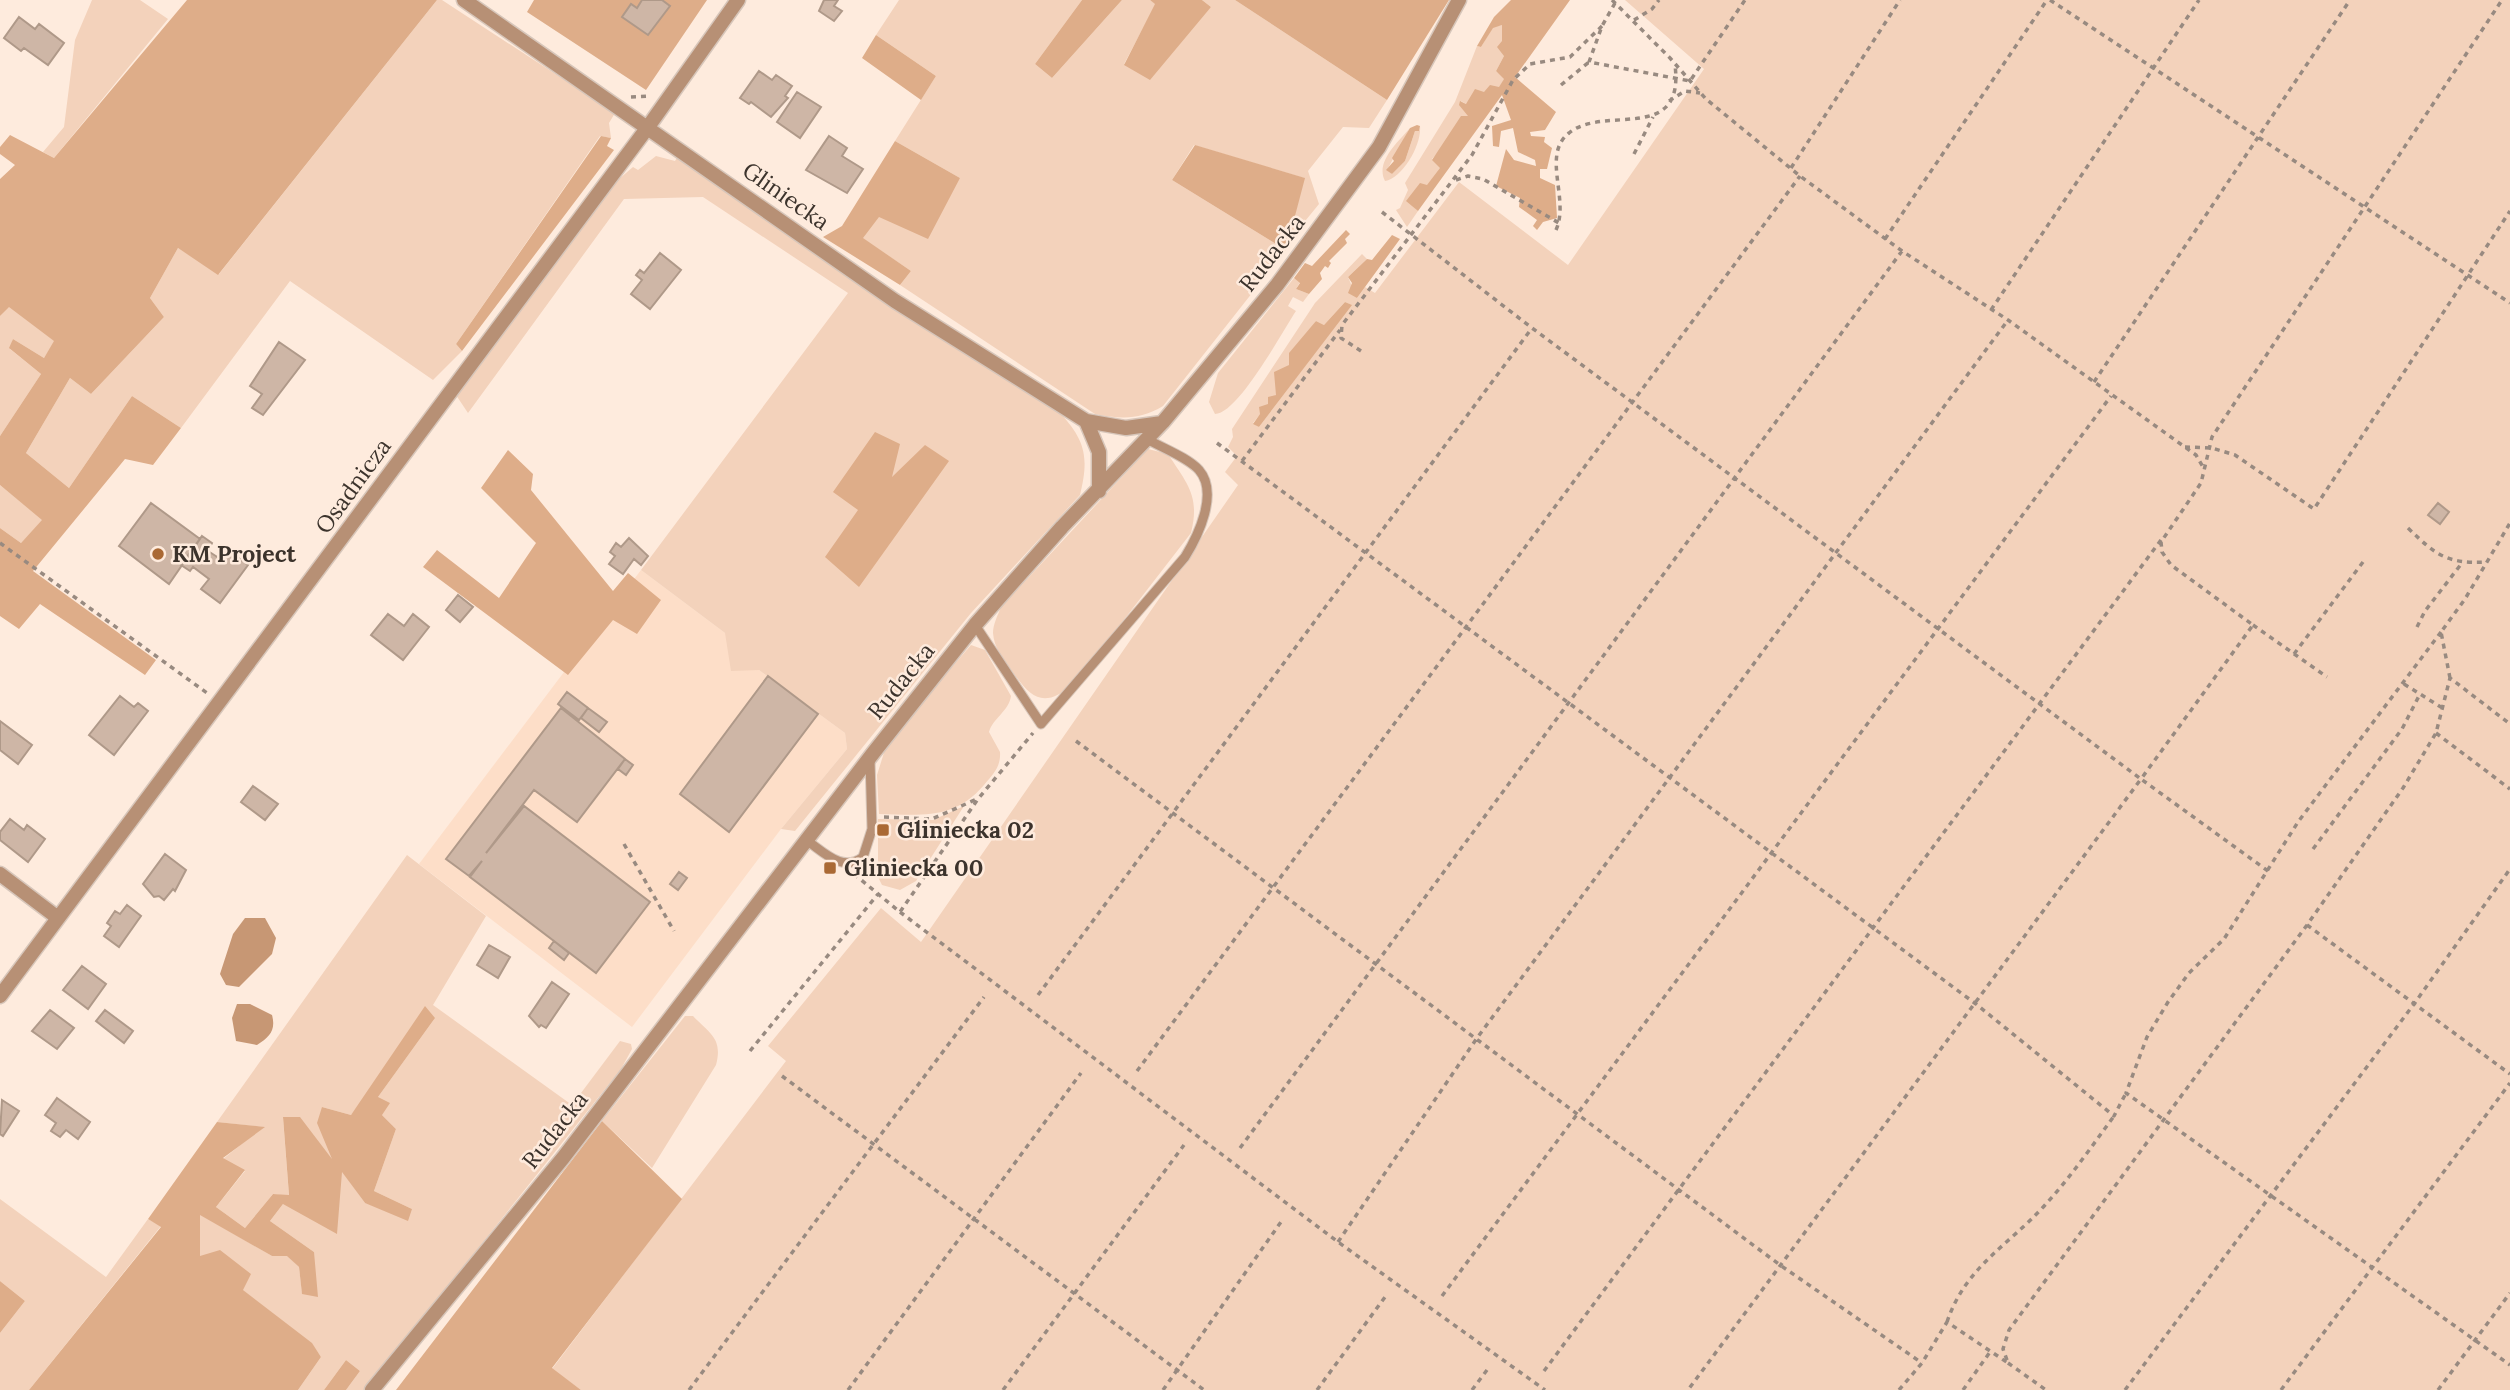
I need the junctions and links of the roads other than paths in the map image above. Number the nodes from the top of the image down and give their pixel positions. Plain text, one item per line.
1 (464, 0) edge
2 (738, 0) edge
3 (1459, 0) edge
4 (649, 127) junction
5 (1086, 421) junction
6 (1163, 422) junction
7 (1147, 439) junction
8 (1099, 491) junction
9 (975, 625) junction
10 (873, 752) junction
11 (806, 840) junction
12 (0, 874) edge
13 (58, 918) junction
14 (0, 996) edge
15 (372, 1390) edge

1 - 4 street, Gliniecka
2 - 4 street, Osadnicza
3 - 6 street, Rudacka
4 - 5 street, Gliniecka
4 - 13 street, Osadnicza
5 - 6 street, Gliniecka
5 - 8 street
6 - 7 street, Rudacka
7 - 8 street, Rudacka
7 - 9 lane
8 - 9 street, Rudacka
9 - 10 street, Rudacka
10 - 11 street, Rudacka
10 - 11 lane
11 - 15 street, Rudacka
12 - 13 street
13 - 14 street, Osadnicza

